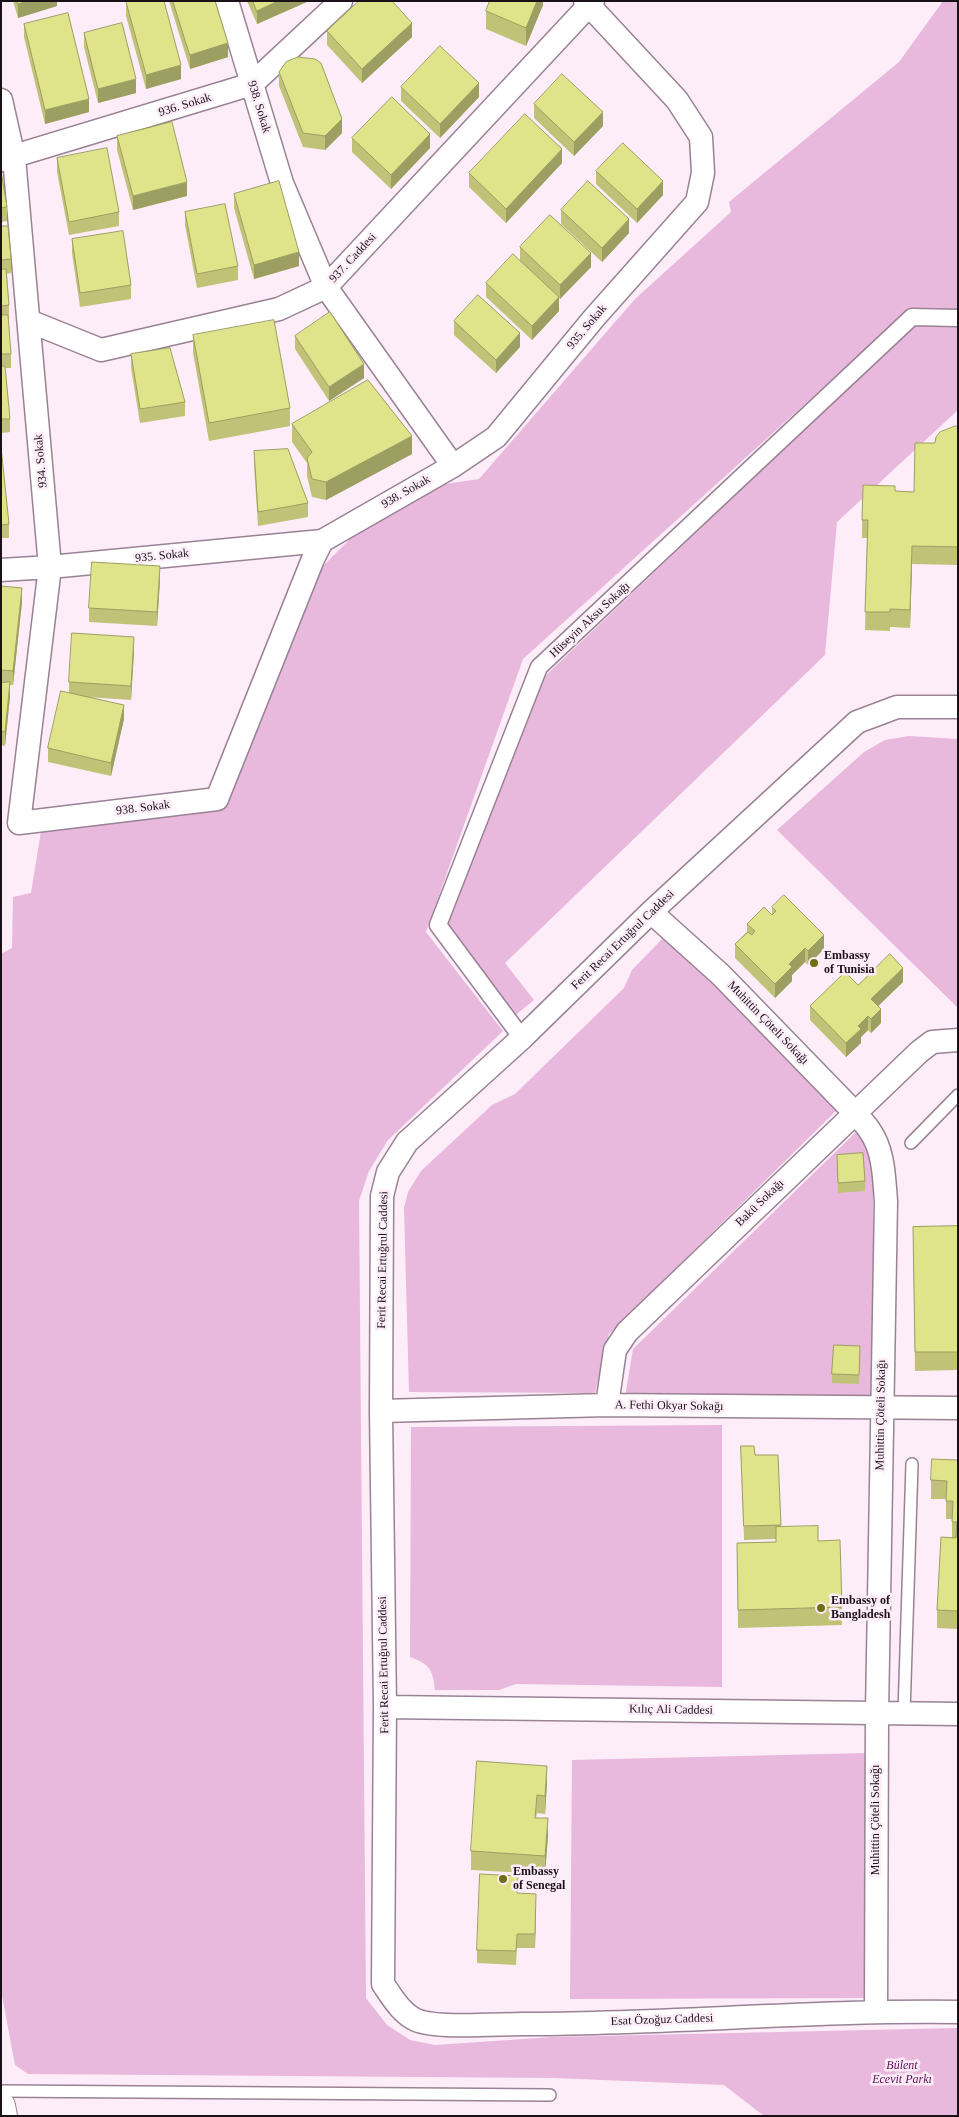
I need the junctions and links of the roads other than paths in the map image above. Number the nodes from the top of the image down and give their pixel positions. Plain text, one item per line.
1 (227, 1) edge
2 (341, 1) edge
3 (589, 3) edge
4 (252, 84) junction
5 (1, 100) edge
6 (7, 159) edge
7 (326, 287) junction
8 (958, 318) edge
9 (29, 321) junction
10 (452, 466) junction
11 (322, 541) junction
12 (50, 567) junction
13 (1, 570) edge
14 (958, 707) edge
15 (19, 822) joint
16 (651, 912) junction
17 (522, 1038) junction
18 (958, 1040) edge
19 (958, 1095) edge
20 (854, 1112) junction
21 (911, 1143) dead end
22 (607, 1405) junction
23 (881, 1408) junction
24 (958, 1408) edge
25 (381, 1411) junction
26 (912, 1464) dead end
27 (385, 1707) junction
28 (877, 1712) junction
29 (904, 1713) junction
30 (958, 1714) edge
31 (384, 1984) joint
32 (876, 2011) junction
33 (958, 2012) edge
34 (1, 2091) edge
35 (550, 2095) dead end
36 (1, 2106) edge
37 (3, 2116) edge

1 - 4 street, 938. Sokak
2 - 4 street, 936. Sokak
3 - 7 street, 937. Caddesi
3 - 10 street, 935. Sokak
4 - 6 street, 936. Sokak
4 - 7 street, 938. Sokak
5 - 6 street, 934. Sokak
6 - 9 street, 934. Sokak
7 - 9 street, 937. Caddesi
7 - 10 street, 938. Sokak
8 - 17 street, Hüseyin Aksu Sokağı
9 - 12 street, 934. Sokak
10 - 11 street, 938. Sokak
11 - 12 street, 935. Sokak
11 - 15 street, 938. Sokak
12 - 13 street, 935. Sokak
12 - 15 street, 934. Sokak
14 - 16 street, Ferit Recai Ertuğrul Caddesi
16 - 17 street, Ferit Recai Ertuğrul Caddesi
16 - 20 street, Muhittin Çöteli Sokağı
17 - 25 street, Ferit Recai Ertuğrul Caddesi
18 - 20 street, Bakü Sokağı
19 - 21 lane
20 - 22 street, Bakü Sokağı
20 - 23 street, Muhittin Çöteli Sokağı
22 - 23 street, A. Fethi Okyar Sokağı
22 - 25 street, A. Fethi Okyar Sokağı
23 - 24 street, A. Fethi Okyar Sokağı
23 - 28 street, Muhittin Çöteli Sokağı
25 - 27 street, Ferit Recai Ertuğrul Caddesi
26 - 29 lane
27 - 28 street, Kılıç Ali Caddesi
27 - 31 street, Ferit Recai Ertuğrul Caddesi
28 - 29 street, Kılıç Ali Caddesi
28 - 32 street, Muhittin Çöteli Sokağı
29 - 30 street, Kılıç Ali Caddesi
31 - 32 street, Esat Özoğuz Caddesi
32 - 33 street, Esat Özoğuz Caddesi
34 - 35 lane
36 - 37 main road

